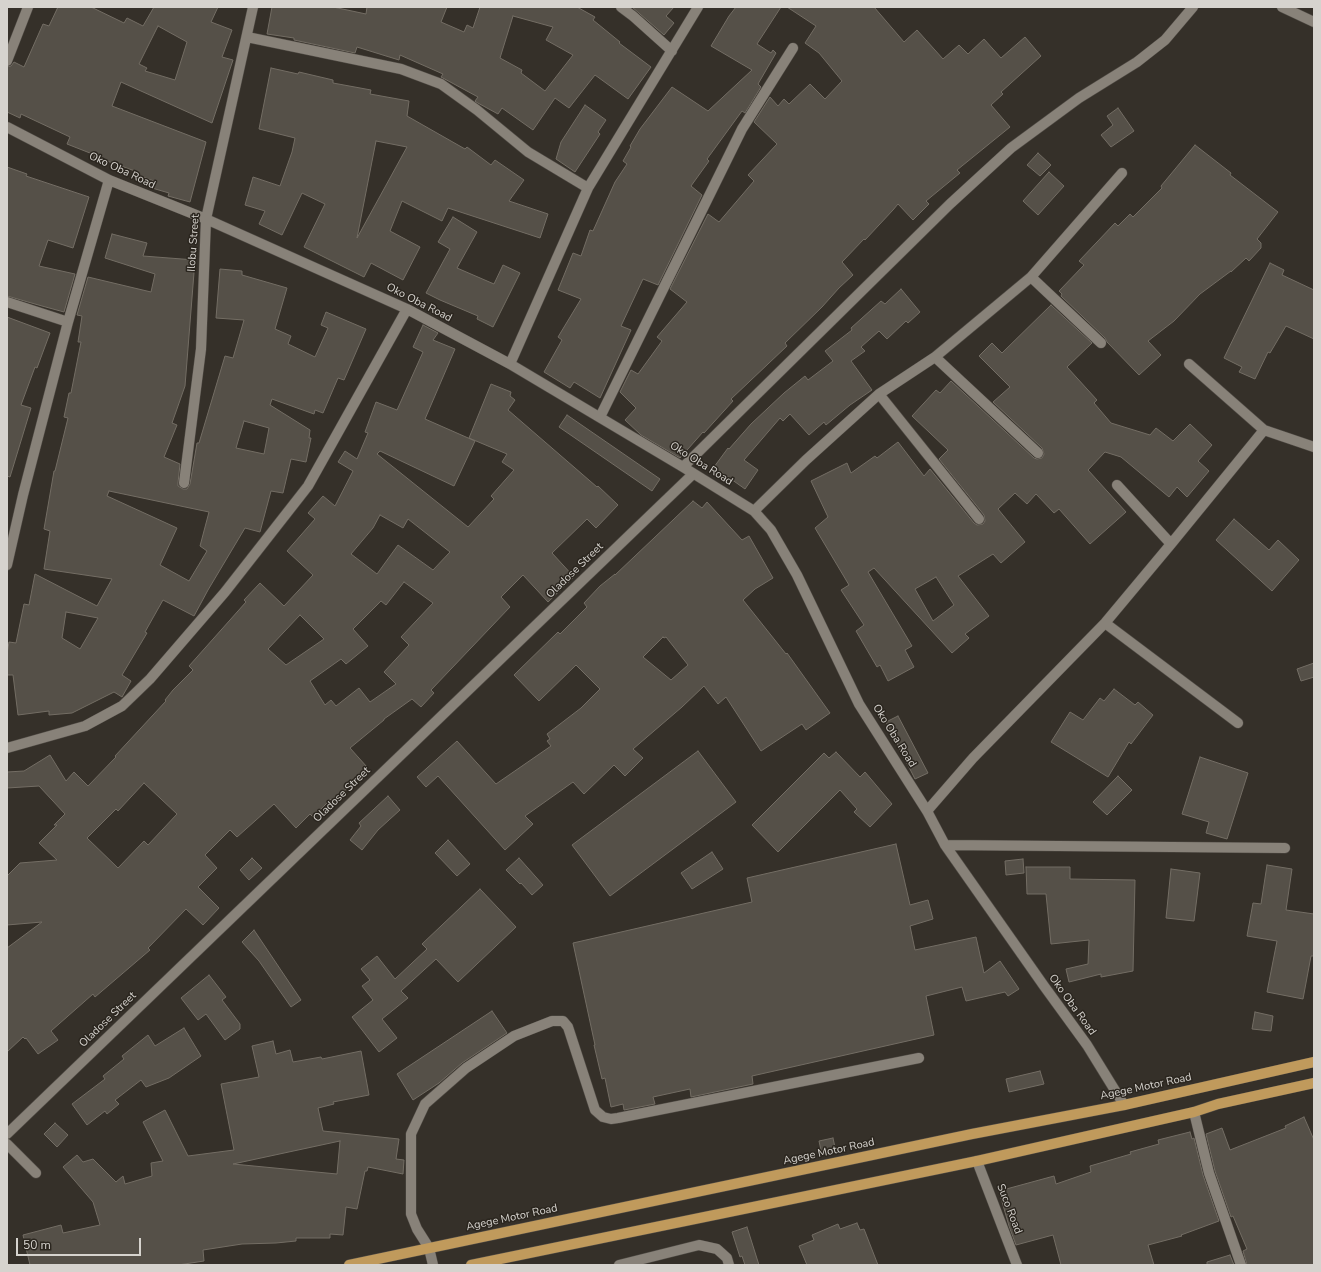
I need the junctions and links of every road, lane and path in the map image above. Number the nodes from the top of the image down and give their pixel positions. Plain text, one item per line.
1 (28, 7) edge
2 (252, 7) edge
3 (621, 7) edge
4 (698, 7) edge
5 (1194, 7) edge
6 (1282, 7) edge
7 (1314, 22) edge
8 (246, 37) junction
9 (793, 48) dead end
10 (672, 51) junction
11 (7, 61) edge
12 (7, 127) edge
13 (1122, 173) dead end
14 (109, 180) junction
15 (588, 188) junction
16 (206, 219) junction
17 (1031, 277) junction
18 (7, 302) edge
19 (407, 309) junction
20 (68, 322) junction
21 (1101, 343) dead end
22 (934, 357) junction
23 (510, 364) junction
24 (1188, 364) dead end
25 (879, 394) junction
26 (600, 417) junction
27 (1264, 430) junction
28 (1314, 447) edge
29 (1038, 453) dead end
30 (683, 467) junction
31 (693, 474) junction
32 (184, 483) dead end
33 (1117, 485) dead end
34 (754, 511) junction
35 (979, 519) dead end
36 (1171, 544) junction
37 (7, 565) edge
38 (1105, 623) junction
39 (1238, 723) dead end
40 (7, 748) edge
41 (927, 811) junction
42 (945, 845) junction
43 (1285, 848) dead end
44 (919, 1058) dead end
45 (1314, 1062) edge
46 (1314, 1083) edge
47 (1124, 1105) junction
48 (1194, 1112) junction
49 (7, 1134) edge
50 (7, 1144) edge
51 (977, 1161) junction
52 (36, 1173) dead end
53 (429, 1248) junction
54 (349, 1265) edge
55 (433, 1265) edge
56 (471, 1265) edge
57 (619, 1265) edge
58 (729, 1265) edge
59 (1017, 1265) edge
60 (1241, 1265) edge

1 - 11 street
2 - 8 street, Ilobu Street
3 - 10 street
4 - 10 street
5 - 30 street
6 - 7 street
8 - 15 street
8 - 16 street, Ilobu Street
9 - 26 street
10 - 15 street
12 - 14 street, Oko Oba Road
13 - 17 street
14 - 16 street, Oko Oba Road
14 - 20 street
15 - 23 street
16 - 19 street, Oko Oba Road
16 - 32 street, Ilobu Street
17 - 21 street
17 - 22 street
18 - 20 street
19 - 23 street, Oko Oba Road
19 - 40 street
20 - 37 street
22 - 25 street
22 - 29 street
23 - 26 street, Oko Oba Road
24 - 27 street
25 - 34 street
25 - 35 street
26 - 30 street, Oko Oba Road
27 - 28 street
27 - 36 street
30 - 31 street, Oko Oba Road
31 - 34 street, Oko Oba Road
31 - 49 street, Oladose Street
33 - 36 street
34 - 41 street, Oko Oba Road
36 - 38 street
38 - 39 street
38 - 41 street
41 - 42 street, Oko Oba Road
42 - 43 street
42 - 47 street, Oko Oba Road
44 - 53 street
45 - 47 main road, Agege Motor Road
46 - 48 main road
47 - 53 main road, Agege Motor Road
48 - 51 main road
48 - 60 street
50 - 52 street
51 - 56 main road
51 - 59 street, Suco Road
53 - 54 main road, Agege Motor Road
53 - 55 street
57 - 58 street

